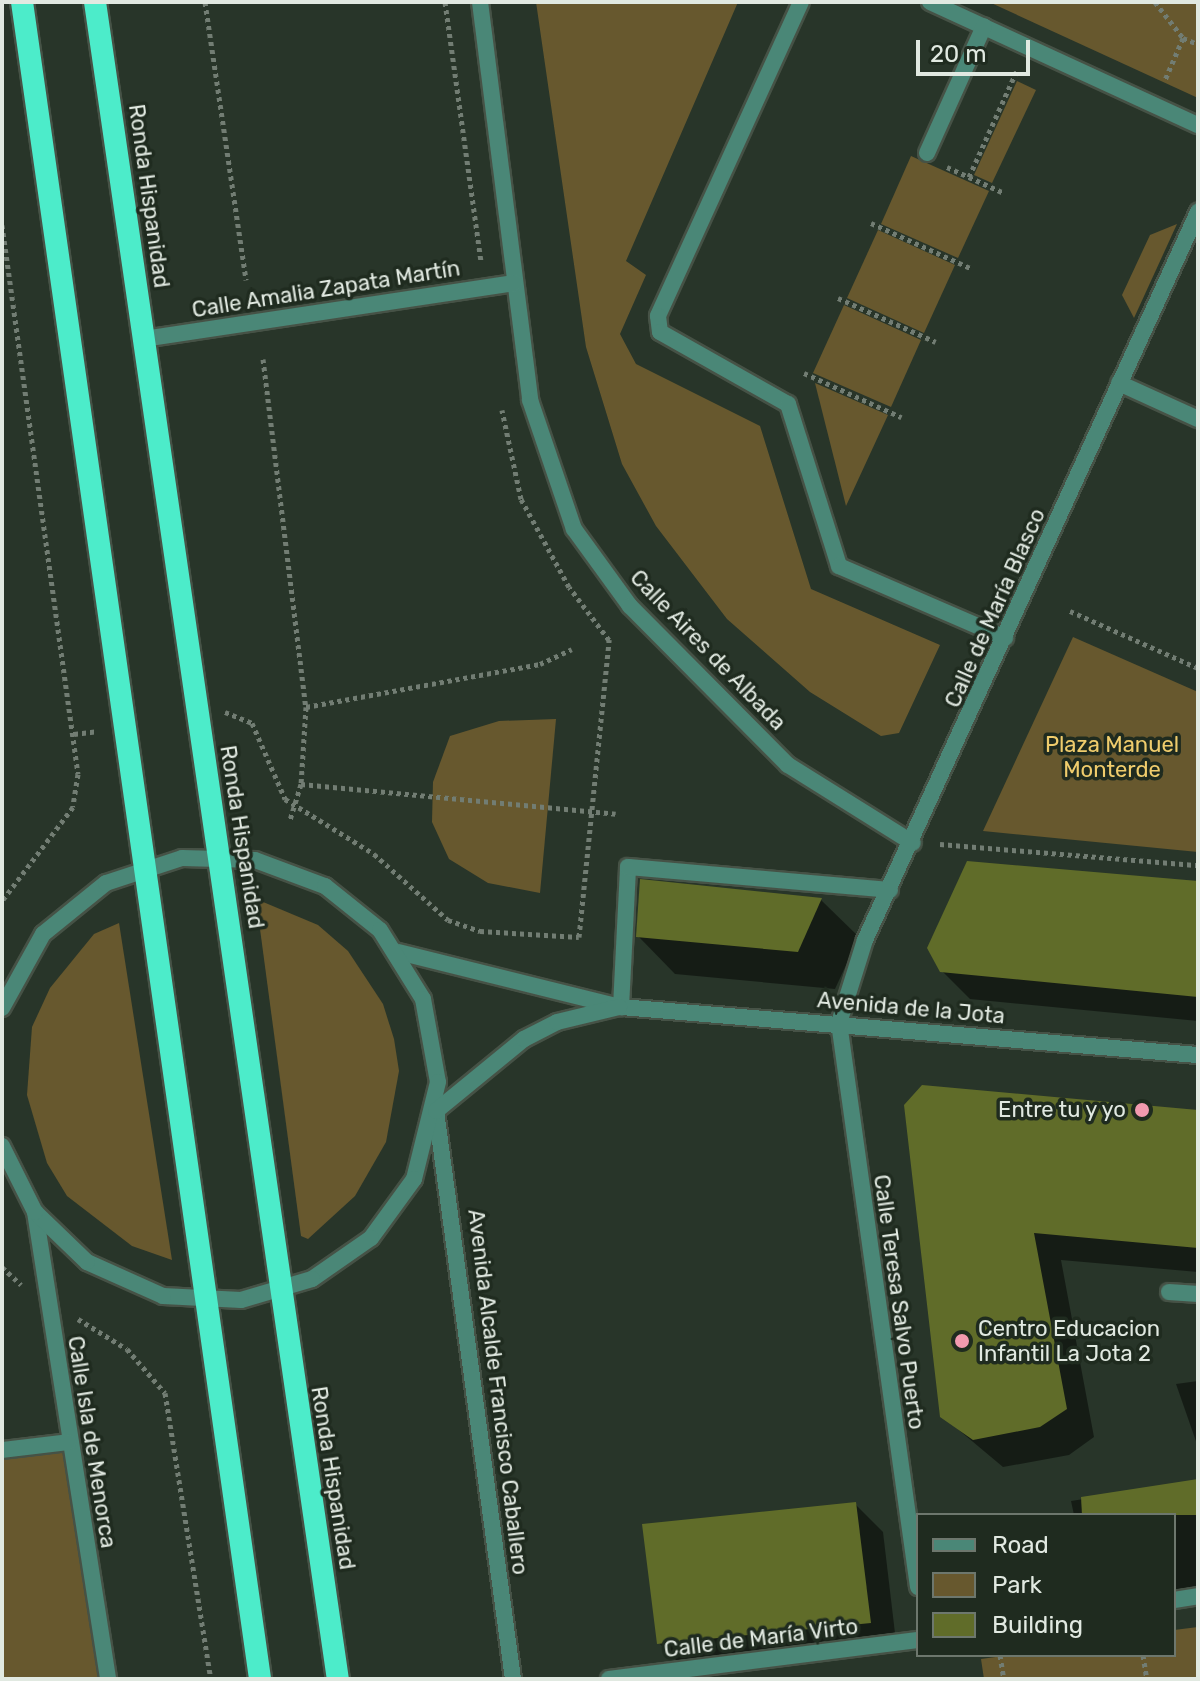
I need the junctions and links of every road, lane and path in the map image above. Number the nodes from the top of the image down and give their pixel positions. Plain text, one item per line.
1 (22, 2) edge
2 (95, 2) edge
3 (205, 2) edge
4 (480, 2) edge
5 (801, 2) edge
6 (930, 2) edge
7 (1155, 2) edge
8 (984, 26) junction
9 (1183, 38) junction
10 (1198, 44) edge
11 (1017, 70) dead end
12 (1162, 86) dead end
13 (1198, 125) edge
14 (931, 158) joint
15 (969, 177) junction
16 (1004, 193) dead end
17 (1198, 212) edge
18 (871, 223) dead end
19 (2, 225) edge
20 (970, 268) dead end
21 (246, 280) dead end
22 (515, 283) junction
23 (838, 298) dead end
24 (144, 339) junction
25 (936, 342) dead end
26 (263, 359) dead end
27 (804, 373) dead end
28 (1119, 383) junction
29 (901, 417) dead end
30 (1198, 419) edge
31 (1070, 611) dead end
32 (1005, 638) junction
33 (609, 640) dead end
34 (572, 649) dead end
35 (1198, 668) edge
36 (306, 707) junction
37 (198, 716) junction
38 (123, 726) junction
39 (74, 734) junction
40 (301, 784) junction
41 (294, 807) junction
42 (594, 812) junction
43 (616, 814) dead end
44 (290, 819) dead end
45 (913, 843) junction
46 (220, 856) junction
47 (1198, 865) edge
48 (144, 866) junction
49 (890, 890) junction
50 (2, 901) edge
51 (398, 952) junction
52 (621, 1007) junction
53 (2, 1008) edge
54 (839, 1023) junction
55 (1198, 1055) edge
56 (436, 1111) junction
57 (2, 1146) edge
58 (6, 1171) edge
59 (35, 1212) junction
60 (2, 1267) edge
61 (1169, 1292) dead end
62 (278, 1293) junction
63 (1198, 1294) edge
64 (46, 1299) junction
65 (204, 1302) junction
66 (69, 1442) junction
67 (2, 1450) edge
68 (916, 1573) edge
69 (1198, 1596) edge
70 (1176, 1600) edge
71 (916, 1640) edge
72 (1000, 1657) edge
73 (1143, 1657) edge
74 (108, 1679) edge
75 (211, 1679) edge
76 (260, 1679) edge
77 (338, 1679) edge
78 (513, 1679) edge
79 (609, 1679) edge
80 (1004, 1679) edge
81 (1147, 1679) edge

1 - 38 highway
2 - 24 highway, Ronda Hispanidad
3 - 21 path
4 - 22 street, Calle Aires de Albada
5 - 32 street
6 - 8 street
7 - 9 path
8 - 13 street
8 - 14 street
9 - 10 path
9 - 12 path
11 - 15 path
14 - 15 path
15 - 16 path
17 - 28 street, Calle de María Blasco
18 - 20 path
19 - 39 path
22 - 24 street, Calle Amalia Zapata Martín
22 - 45 street, Calle Aires de Albada
23 - 25 path
24 - 37 highway, Ronda Hispanidad
26 - 36 path
27 - 29 path
28 - 30 street
28 - 32 street, Calle de María Blasco
31 - 35 path
32 - 45 street, Calle de María Blasco
33 - 42 path
34 - 36 path
36 - 40 path
37 - 41 path
37 - 46 highway, Ronda Hispanidad
38 - 39 path
38 - 48 highway
39 - 50 path
40 - 41 path
40 - 42 path
41 - 42 path
41 - 44 path
42 - 43 path
45 - 47 path
45 - 49 street, Calle de María Blasco
46 - 48 street
46 - 51 street
46 - 62 highway, Ronda Hispanidad
48 - 53 street
48 - 65 highway
49 - 52 street
49 - 54 street, Calle de María Blasco
51 - 52 street, Avenida de la Jota
51 - 56 street
52 - 54 street, Avenida de la Jota
52 - 56 street, Avenida de la Jota
54 - 55 street, Avenida de la Jota
54 - 68 street, Calle Teresa Salvo Puerto
56 - 62 street
56 - 78 street, Avenida Alcalde Francisco Caballero
57 - 58 street
58 - 59 street
59 - 64 street, Calle Isla de Menorca
59 - 65 street
60 - 64 path
61 - 63 street
62 - 65 street
62 - 77 highway, Ronda Hispanidad
64 - 66 street, Calle Isla de Menorca
64 - 75 path
65 - 76 highway
66 - 67 street
66 - 74 street, Calle Isla de Menorca
69 - 70 street
71 - 79 street, Calle de María Virto
72 - 80 path
73 - 81 path

